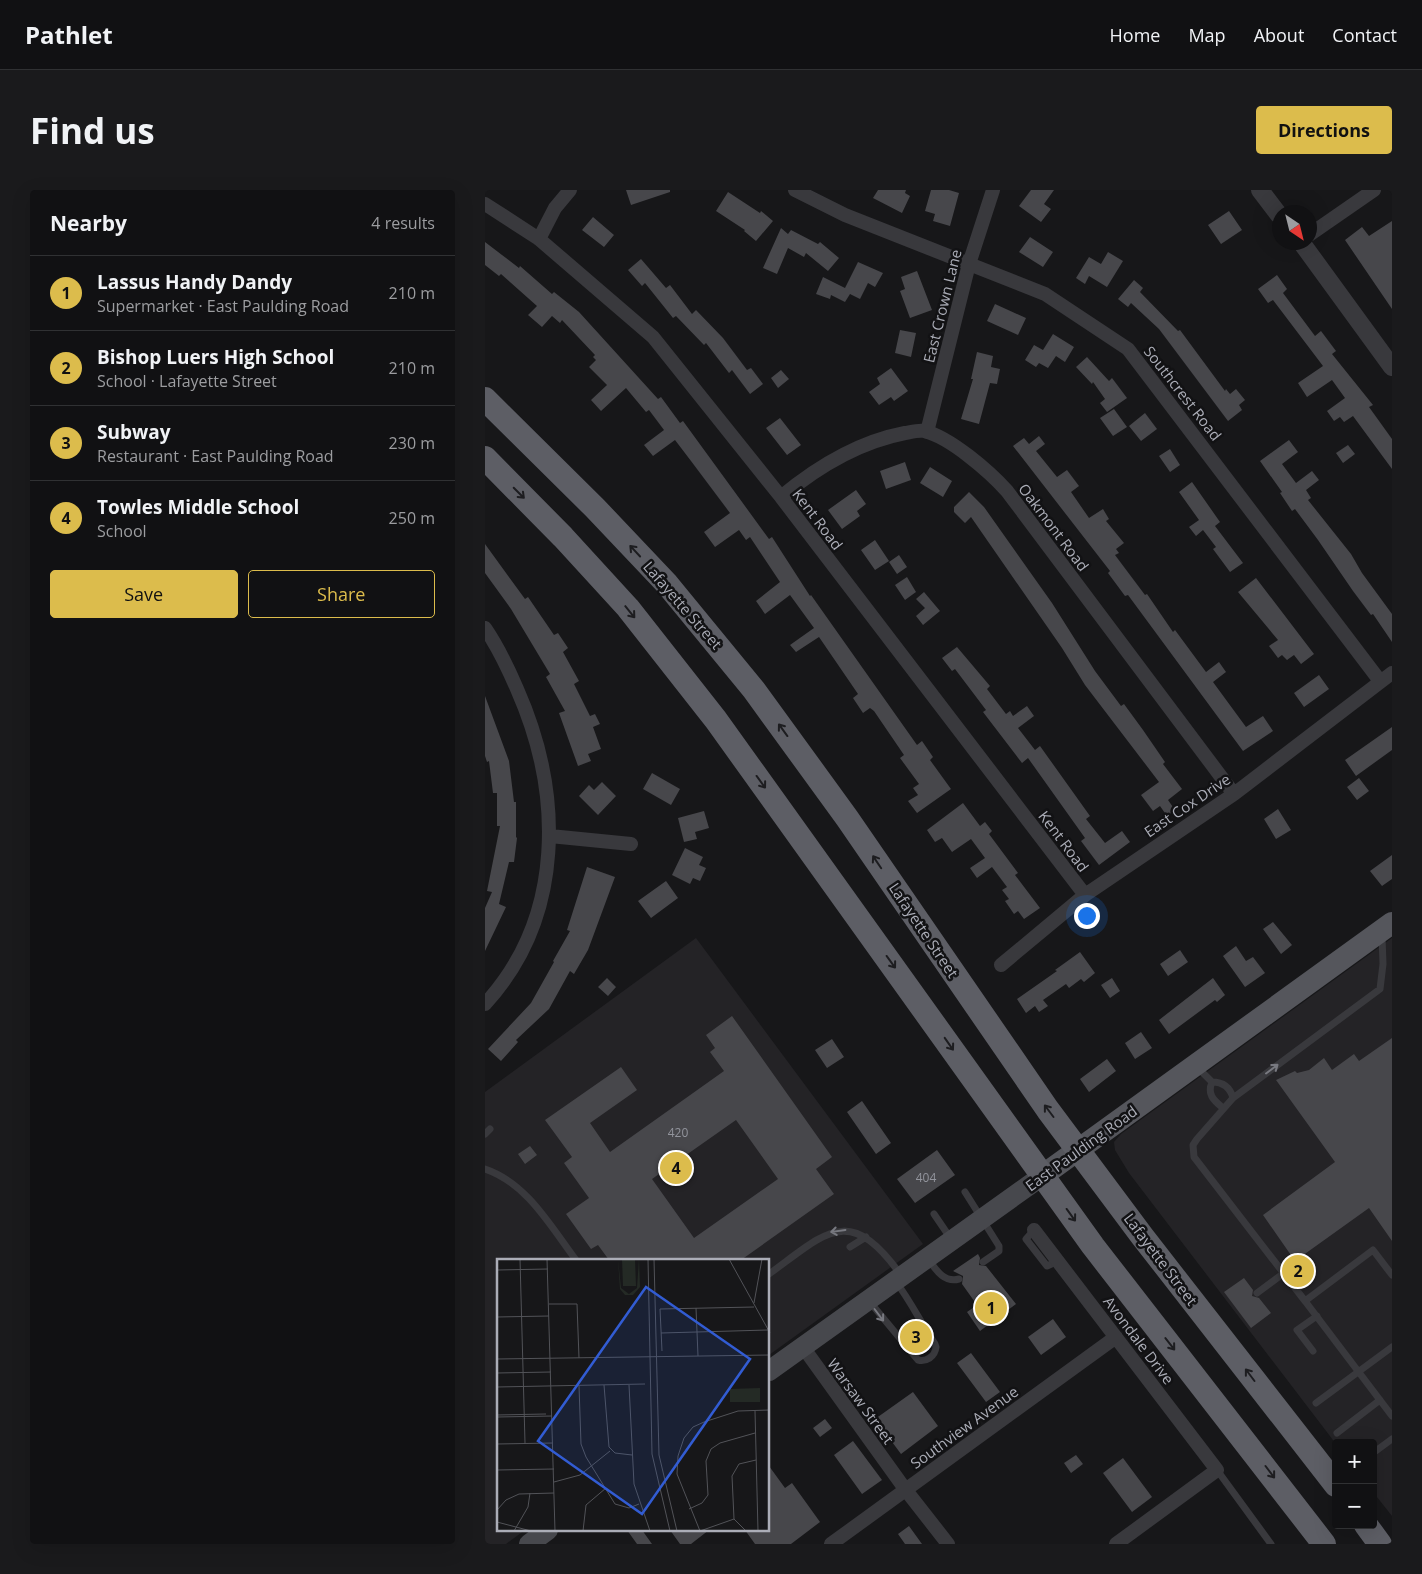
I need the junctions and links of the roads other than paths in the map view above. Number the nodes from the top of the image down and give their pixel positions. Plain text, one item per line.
1 (570, 190) edge
2 (993, 190) edge
3 (1260, 190) edge
4 (1374, 190) edge
5 (800, 191) edge
6 (485, 204) edge
7 (1272, 206) edge
8 (1317, 229) edge
9 (539, 239) junction
10 (1307, 250) edge
11 (969, 264) junction
12 (1392, 367) edge
13 (485, 399) edge
14 (927, 432) junction
15 (485, 458) edge
16 (781, 497) junction
17 (485, 628) edge
18 (1392, 673) edge
19 (1380, 681) junction
20 (1234, 794) junction
21 (550, 836) junction
22 (631, 844) dead end
23 (1085, 895) junction
24 (1387, 926) edge
25 (1001, 965) dead end
26 (485, 1004) edge
27 (1195, 1066) junction
28 (1212, 1082) junction
29 (1233, 1098) junction
30 (1223, 1108) junction
31 (1079, 1150) junction
32 (485, 1169) edge
33 (1043, 1176) junction
34 (965, 1192) dead end
35 (934, 1214) dead end
36 (983, 1220) junction
37 (1034, 1230) dead end
38 (866, 1237) junction
39 (953, 1241) junction
40 (850, 1247) dead end
41 (575, 1259) edge
42 (928, 1259) junction
43 (983, 1262) dead end
44 (770, 1273) edge
45 (1284, 1273) junction
46 (1392, 1275) edge
47 (899, 1279) junction
48 (959, 1279) dead end
49 (1257, 1292) dead end
50 (869, 1301) junction
51 (1305, 1301) junction
52 (1317, 1316) junction
53 (1116, 1336) junction
54 (803, 1347) junction
55 (1392, 1347) edge
56 (1313, 1351) dead end
57 (770, 1370) edge
58 (1359, 1371) junction
59 (1380, 1400) junction
60 (1316, 1402) dead end
61 (1392, 1416) edge
62 (1337, 1433) dead end
63 (1392, 1439) edge
64 (1377, 1450) edge
65 (1217, 1470) junction
66 (1335, 1484) edge
67 (905, 1489) junction
68 (1369, 1529) edge
69 (545, 1532) edge
70 (529, 1544) edge
71 (831, 1544) edge
72 (948, 1544) edge
73 (1115, 1544) edge
74 (1271, 1544) edge
75 (1324, 1544) edge
76 (1380, 1544) edge

1 - 9 street
2 - 11 street, East Crown Lane
3 - 7 street
4 - 8 street
5 - 11 street, Southcrest Road
6 - 9 street, Kent Road
9 - 16 street, Kent Road
10 - 12 street
11 - 14 street, East Crown Lane
11 - 19 street, Southcrest Road
31 -> 13 highway, Lafayette Street
14 - 16 street
14 - 20 street, Oakmont Road
15 -> 33 highway
16 - 23 street, Kent Road
17 - 21 street
18 - 19 street, East Cox Drive
19 - 20 street, East Cox Drive
20 - 23 street, East Cox Drive
21 - 22 street
21 - 26 street
23 - 25 street, East Cox Drive
24 - 27 main road, East Paulding Road
29 -> 24 lane
27 - 28 lane
27 - 31 main road, East Paulding Road
28 - 29 lane
28 - 30 lane
29 - 30 lane
30 - 45 lane
31 - 33 main road, East Paulding Road
66 -> 31 highway, Lafayette Street
32 - 41 lane
33 - 36 main road, East Paulding Road
33 -> 75 highway
34 - 36 lane
35 - 39 lane
36 - 39 main road, East Paulding Road
36 - 43 lane
37 - 53 street, Avondale Drive
38 - 40 lane
38 -> 44 lane
38 - 47 lane
39 - 42 main road, East Paulding Road
42 - 47 main road, East Paulding Road
42 - 48 lane
45 - 49 lane
45 - 51 lane
46 - 51 lane
47 - 50 main road, East Paulding Road
50 -> 47 lane
50 - 54 main road, East Paulding Road
51 - 52 lane
52 - 56 lane
52 - 58 lane
53 - 65 street, Avondale Drive
53 - 67 street, Southview Avenue
54 - 57 main road, East Paulding Road
54 - 67 street, Warsaw Street
55 - 58 lane
58 - 59 lane
58 - 60 lane
59 - 61 lane
59 - 62 lane
63 - 64 lane
65 - 73 street
65 - 74 lane
67 - 71 street, Southview Avenue
67 - 72 street, Warsaw Street
68 - 76 highway
69 - 70 main road

